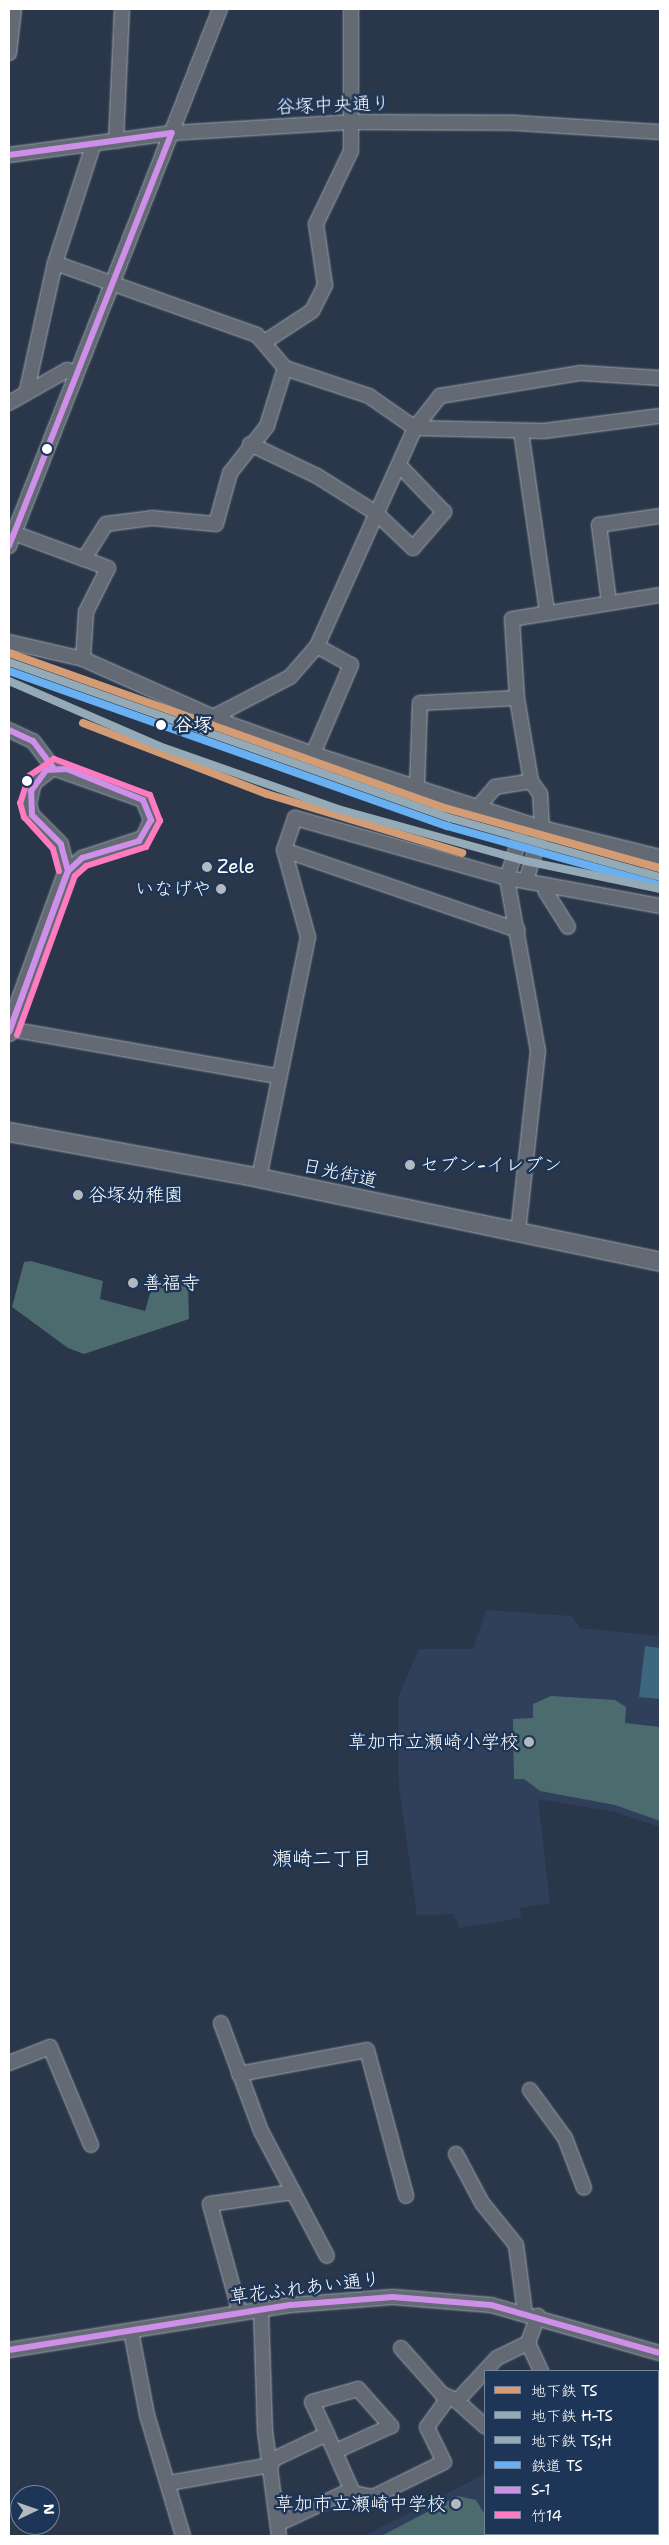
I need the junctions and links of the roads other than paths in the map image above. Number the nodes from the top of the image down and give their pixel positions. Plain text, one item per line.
1 (14, 9) edge
2 (122, 9) edge
3 (220, 9) edge
4 (350, 9) edge
5 (9, 53) edge
6 (350, 122) junction
7 (660, 132) edge
8 (172, 133) junction
9 (116, 141) junction
10 (94, 143) junction
11 (10, 152) edge
12 (55, 263) junction
13 (111, 283) junction
14 (266, 341) junction
15 (285, 368) junction
16 (75, 372) junction
17 (660, 378) edge
18 (27, 390) junction
19 (9, 403) edge
20 (660, 416) edge
21 (415, 428) junction
22 (521, 430) junction
23 (250, 444) junction
24 (399, 465) junction
25 (376, 512) junction
26 (660, 516) edge
27 (11, 539) edge
28 (84, 559) junction
29 (660, 595) edge
30 (609, 602) junction
31 (547, 611) junction
32 (9, 642) edge
33 (317, 646) junction
34 (83, 659) junction
35 (517, 698) junction
36 (217, 714) junction
37 (9, 730) edge
38 (314, 754) junction
39 (53, 768) junction
40 (531, 781) junction
41 (417, 788) junction
42 (477, 808) junction
43 (523, 828) junction
44 (541, 833) junction
45 (284, 850) junction
46 (660, 857) edge
47 (68, 871) junction
48 (508, 878) junction
49 (526, 881) junction
50 (547, 885) junction
51 (660, 906) edge
52 (568, 927) dead end
53 (518, 930) junction
54 (9, 1030) edge
55 (277, 1076) junction
56 (9, 1132) edge
57 (259, 1178) junction
58 (518, 1232) junction
59 (660, 1262) edge
60 (221, 2023) dead end
61 (9, 2063) edge
62 (239, 2074) junction
63 (530, 2090) dead end
64 (91, 2145) dead end
65 (456, 2154) dead end
66 (584, 2188) dead end
67 (293, 2192) junction
68 (406, 2196) dead end
69 (327, 2256) dead end
70 (261, 2310) junction
71 (240, 2313) junction
72 (532, 2315) junction
73 (131, 2331) junction
74 (528, 2343) junction
75 (401, 2348) dead end
76 (9, 2350) edge
77 (660, 2353) edge
78 (485, 2370) edge
79 (541, 2370) edge
80 (484, 2371) edge
81 (453, 2399) junction
82 (484, 2425) edge
83 (327, 2434) junction
84 (336, 2451) junction
85 (271, 2463) junction
86 (169, 2482) junction
87 (351, 2490) junction
88 (277, 2532) edge
89 (183, 2536) edge

1 - 5 street
2 - 9 street
3 - 8 street
4 - 6 street
6 - 7 street, 谷塚中央通り
6 - 8 street, 谷塚中央通り
6 - 14 street
8 - 9 street, 谷塚中央通り
8 - 13 street
9 - 10 street, 谷塚中央通り
10 - 11 street, 谷塚中央通り
10 - 12 street
12 - 13 street
12 - 18 street
13 - 14 street
13 - 16 street
14 - 15 street
15 - 21 street
15 - 23 street
16 - 18 street
16 - 27 street
17 - 21 street
18 - 19 street
20 - 22 street
21 - 22 street
21 - 24 street
22 - 31 street
23 - 25 street
23 - 28 street
24 - 25 street
24 - 25 street
25 - 33 street
26 - 30 street
27 - 28 street
28 - 34 street
29 - 30 street
30 - 31 street
31 - 35 street
32 - 34 street
33 - 36 street
33 - 38 street
34 - 36 street
35 - 40 street
35 - 41 street
36 - 38 street
37 - 39 street
38 - 41 street
39 - 47 street
39 - 47 street
40 - 42 street
40 - 44 street
41 - 42 street
42 - 43 street
43 - 44 street
43 - 48 street
44 - 46 street
44 - 49 street
45 - 48 street
45 - 53 street
45 - 55 street
47 - 54 main road
48 - 49 street
48 - 53 street
49 - 50 street
50 - 51 street
50 - 52 street
53 - 58 street
54 - 55 street
55 - 57 street
56 - 57 main road, 日光街道
57 - 58 main road, 日光街道
58 - 59 main road, 日光街道
60 - 62 street
61 - 64 street
62 - 67 street
62 - 68 street
63 - 66 street
65 - 72 street
67 - 69 street
67 - 71 street
70 - 71 street, 草花ふれあい通り
70 - 72 street, 草花ふれあい通り
70 - 85 street
71 - 73 street, 草花ふれあい通り
72 - 74 street
72 - 77 street, 草花ふれあい通り
73 - 76 street, 草花ふれあい通り
73 - 86 street
74 - 78 street
74 - 79 street
75 - 81 street
80 - 81 street
81 - 82 street
81 - 87 street
83 - 84 street
83 - 84 street
83 - 85 street
84 - 87 street
85 - 86 street
85 - 88 street
86 - 89 street
87 - 88 street

